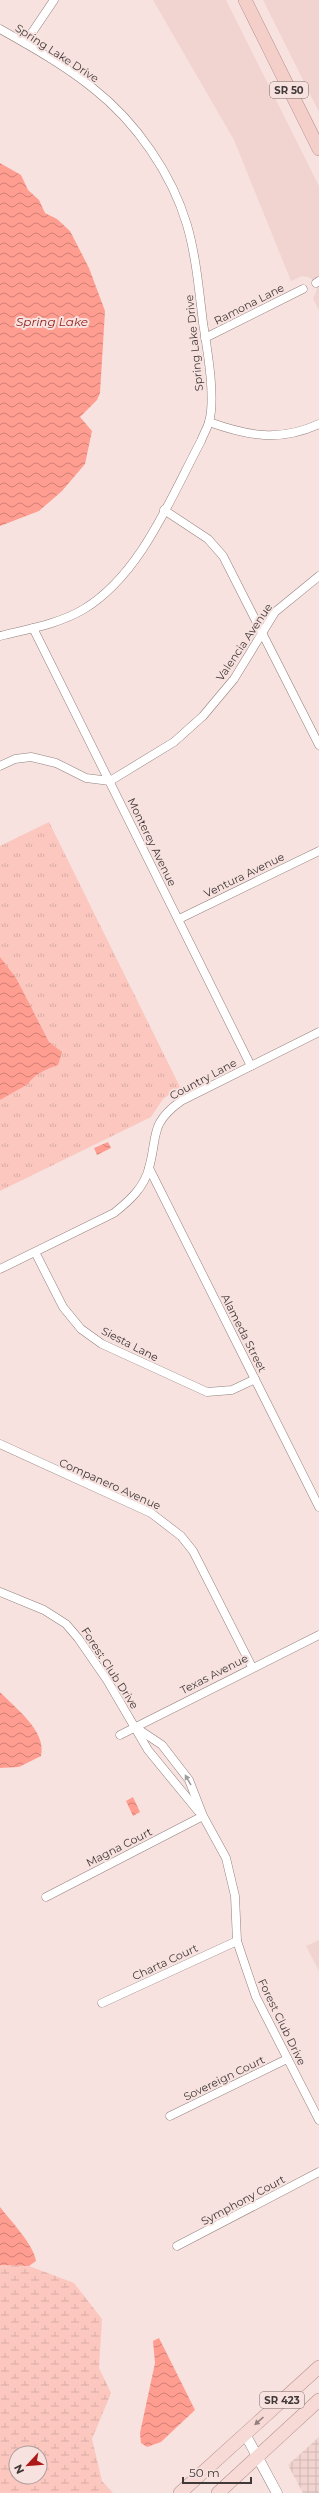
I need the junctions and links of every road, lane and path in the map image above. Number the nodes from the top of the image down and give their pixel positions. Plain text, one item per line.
1 (54, 0) edge
2 (245, 0) edge
3 (0, 29) edge
4 (25, 43) junction
5 (319, 149) edge
6 (303, 289) dead end
7 (205, 338) junction
8 (209, 422) junction
9 (319, 424) edge
10 (164, 510) junction
11 (319, 576) edge
12 (33, 628) junction
13 (262, 631) junction
14 (0, 636) edge
15 (319, 745) edge
16 (0, 766) edge
17 (110, 781) junction
18 (319, 851) edge
19 (179, 919) junction
20 (319, 1032) edge
21 (251, 1066) junction
22 (149, 1168) junction
23 (35, 1252) junction
24 (0, 1269) edge
25 (255, 1379) junction
26 (0, 1444) edge
27 (319, 1508) edge
28 (0, 1592) edge
29 (319, 1635) edge
30 (252, 1667) junction
31 (135, 1727) junction
32 (120, 1735) dead end
33 (203, 1816) junction
34 (46, 1897) dead end
35 (237, 1941) junction
36 (102, 2003) dead end
37 (287, 2059) junction
38 (170, 2116) dead end
39 (319, 2120) edge
40 (319, 2172) edge
41 (177, 2246) dead end
42 (319, 2367) edge
43 (319, 2400) edge
44 (245, 2434) junction
45 (257, 2456) junction
46 (180, 2493) edge
47 (218, 2493) edge
48 (277, 2493) edge

1 - 4 street
2 - 5 highway, SR 50
3 - 4 street, Spring Lake Drive
4 - 7 street, Spring Lake Drive
6 - 7 street, Ramona Lane
7 - 8 street, Spring Lake Drive
8 - 9 street
8 - 10 street, Spring Lake Drive
10 - 12 street, Spring Lake Drive
10 - 13 street
11 - 13 street, Valencia Avenue
12 - 14 street, Spring Lake Drive
12 - 17 street, Monterey Avenue
13 - 15 street
13 - 17 street, Valencia Avenue
16 - 17 street
17 - 19 street, Monterey Avenue
18 - 19 street, Ventura Avenue
19 - 21 street, Monterey Avenue
20 - 21 street, Country Lane
21 - 22 street, Country Lane
22 - 23 street, Country Lane
22 - 25 street, Alameda Street
23 - 24 street, Country Lane
23 - 25 street, Siesta Lane
25 - 27 street, Alameda Street
26 - 30 street, Companero Avenue
28 - 31 street, Forest Club Drive
29 - 30 street, Texas Avenue
30 - 31 street, Texas Avenue
31 - 32 street, Texas Avenue
31 - 33 street, Forest Club Drive
33 -> 31 street, Forest Club Drive
33 - 34 street, Magna Court
33 - 35 street, Forest Club Drive
35 - 36 street, Charta Court
35 - 37 street, Forest Club Drive
37 - 38 street, Sovereign Court
37 - 39 street, Forest Club Drive
40 - 41 street, Symphony Court
42 -> 44 main road, SR 423
43 - 45 main road, SR 423
44 - 45 street
44 - 46 main road, SR 423
45 - 47 main road, SR 423
45 - 48 street

